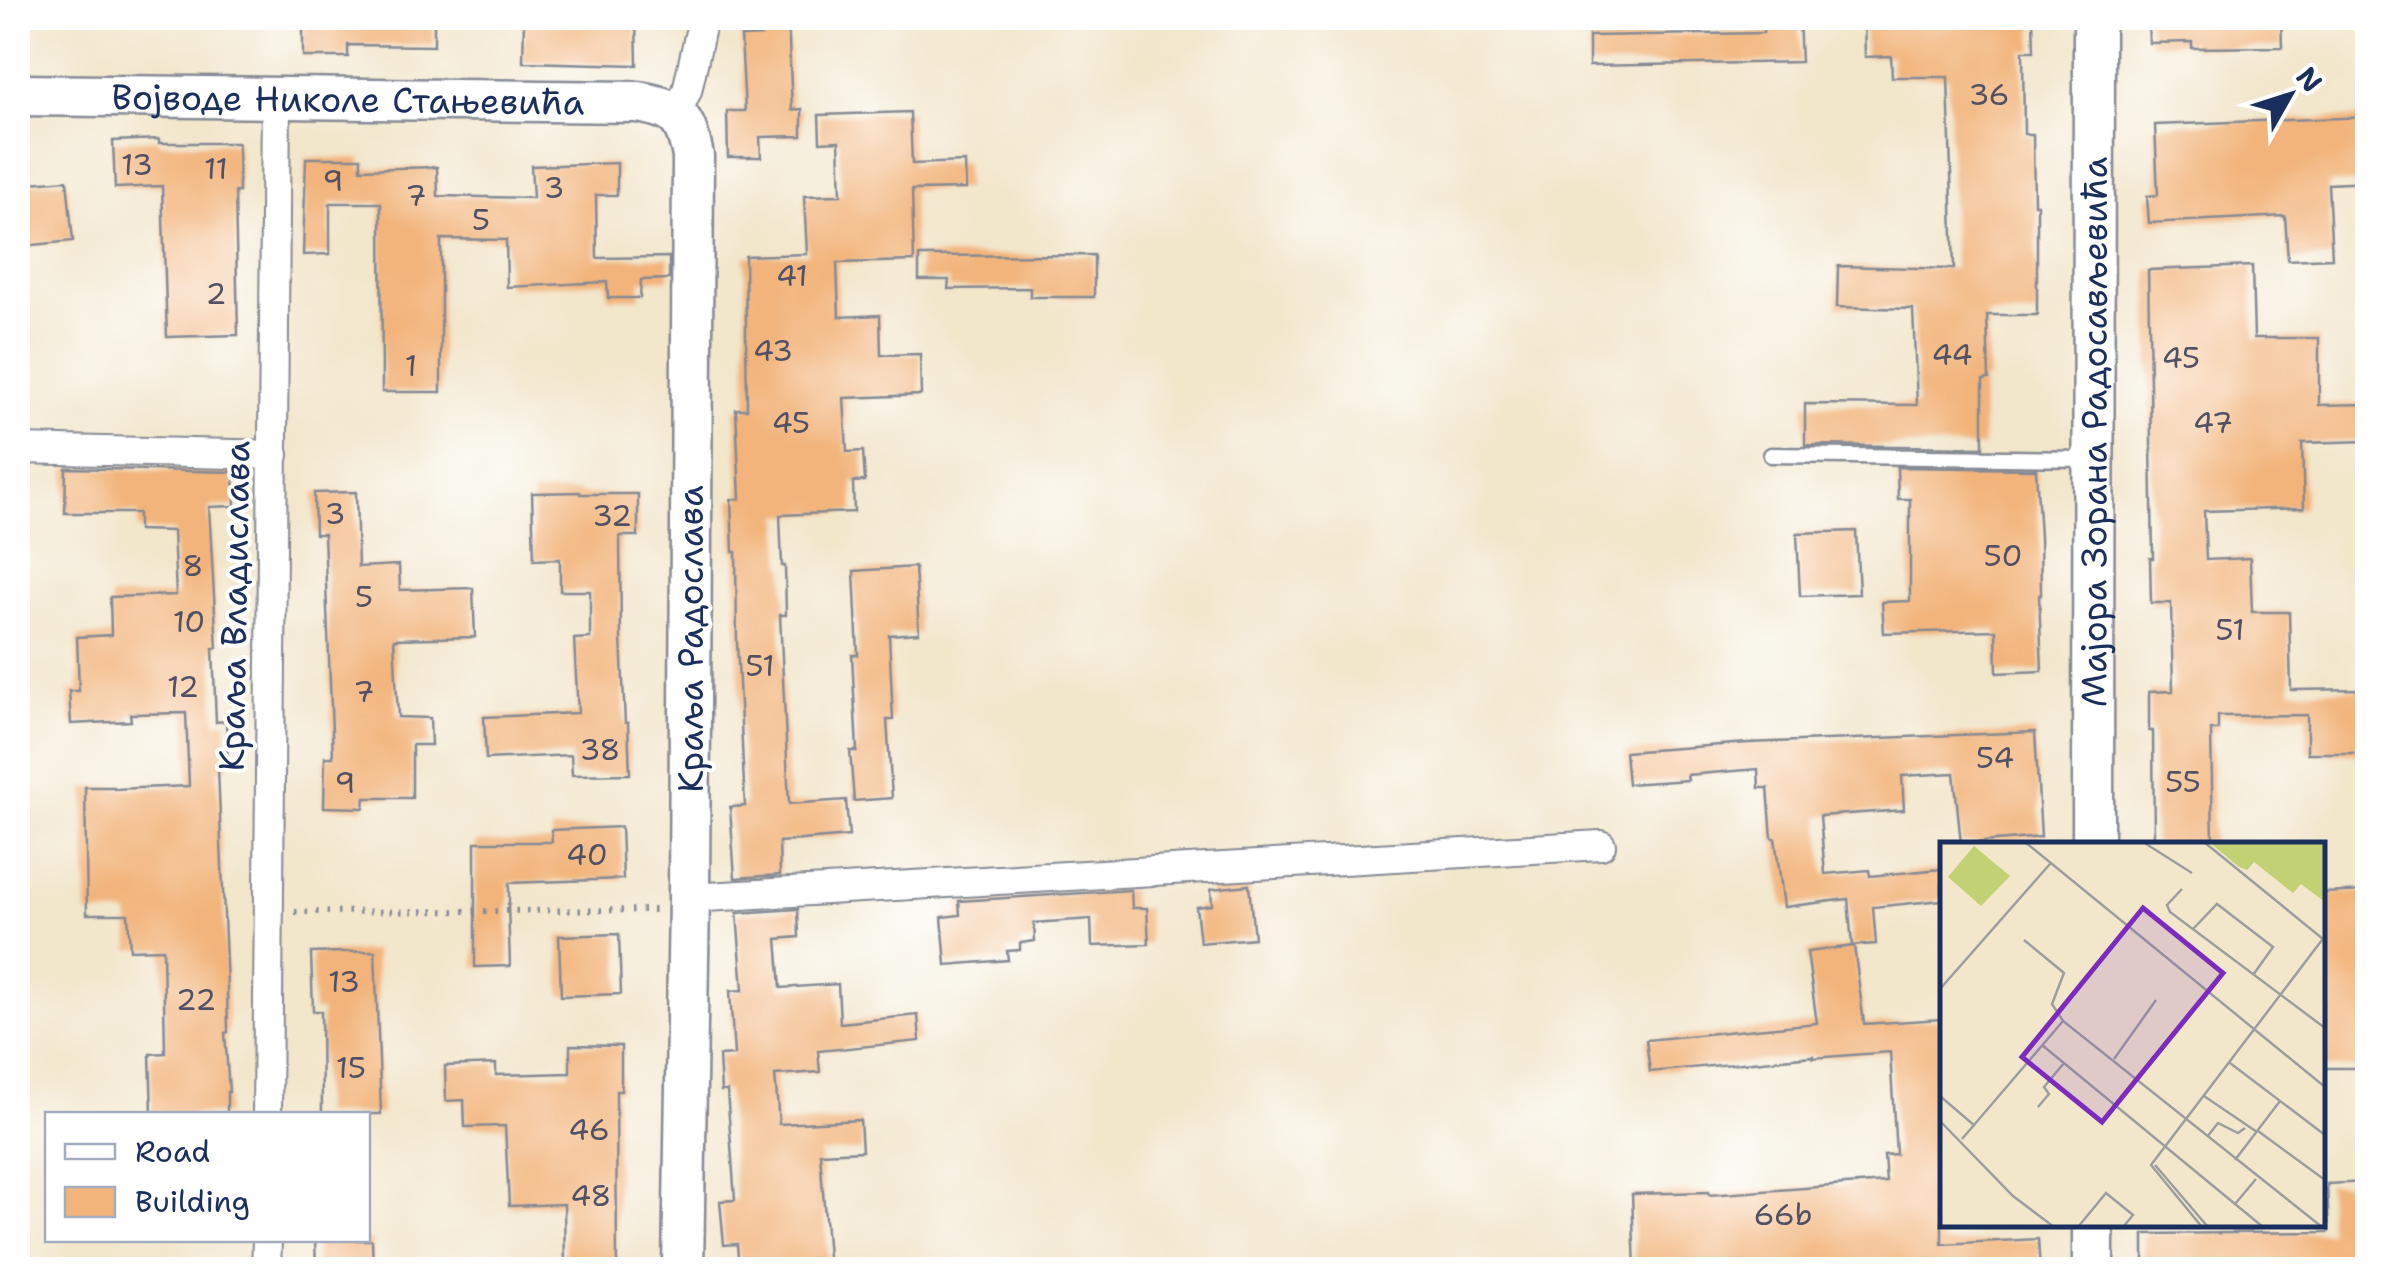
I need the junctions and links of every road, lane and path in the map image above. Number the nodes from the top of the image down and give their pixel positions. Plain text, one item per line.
1 (703, 18) edge
2 (2094, 18) edge
3 (18, 94) edge
4 (276, 99) junction
5 (676, 114) junction
6 (18, 449) edge
7 (1771, 455) dead end
8 (274, 456) junction
9 (2094, 459) junction
10 (2092, 842) edge
11 (1601, 845) dead end
12 (688, 904) junction
13 (268, 912) junction
14 (267, 1112) edge
15 (2093, 1227) edge
16 (267, 1242) edge
17 (266, 1270) edge
18 (684, 1270) edge
19 (2093, 1270) edge

1 - 5 street
2 - 9 street, Мајора Зорана Радосављевића
3 - 4 street, Војводе Николе Стањевића
4 - 5 street, Војводе Николе Стањевића
4 - 8 street, Краља Владислава
5 - 12 street, Краља Радослава
6 - 8 street
7 - 9 lane
8 - 13 street, Краља Владислава
9 - 10 street, Мајора Зорана Радосављевића
11 - 12 street
12 - 13 path
12 - 18 street, Краља Радослава
13 - 14 street, Краља Владислава
15 - 19 street
16 - 17 street

